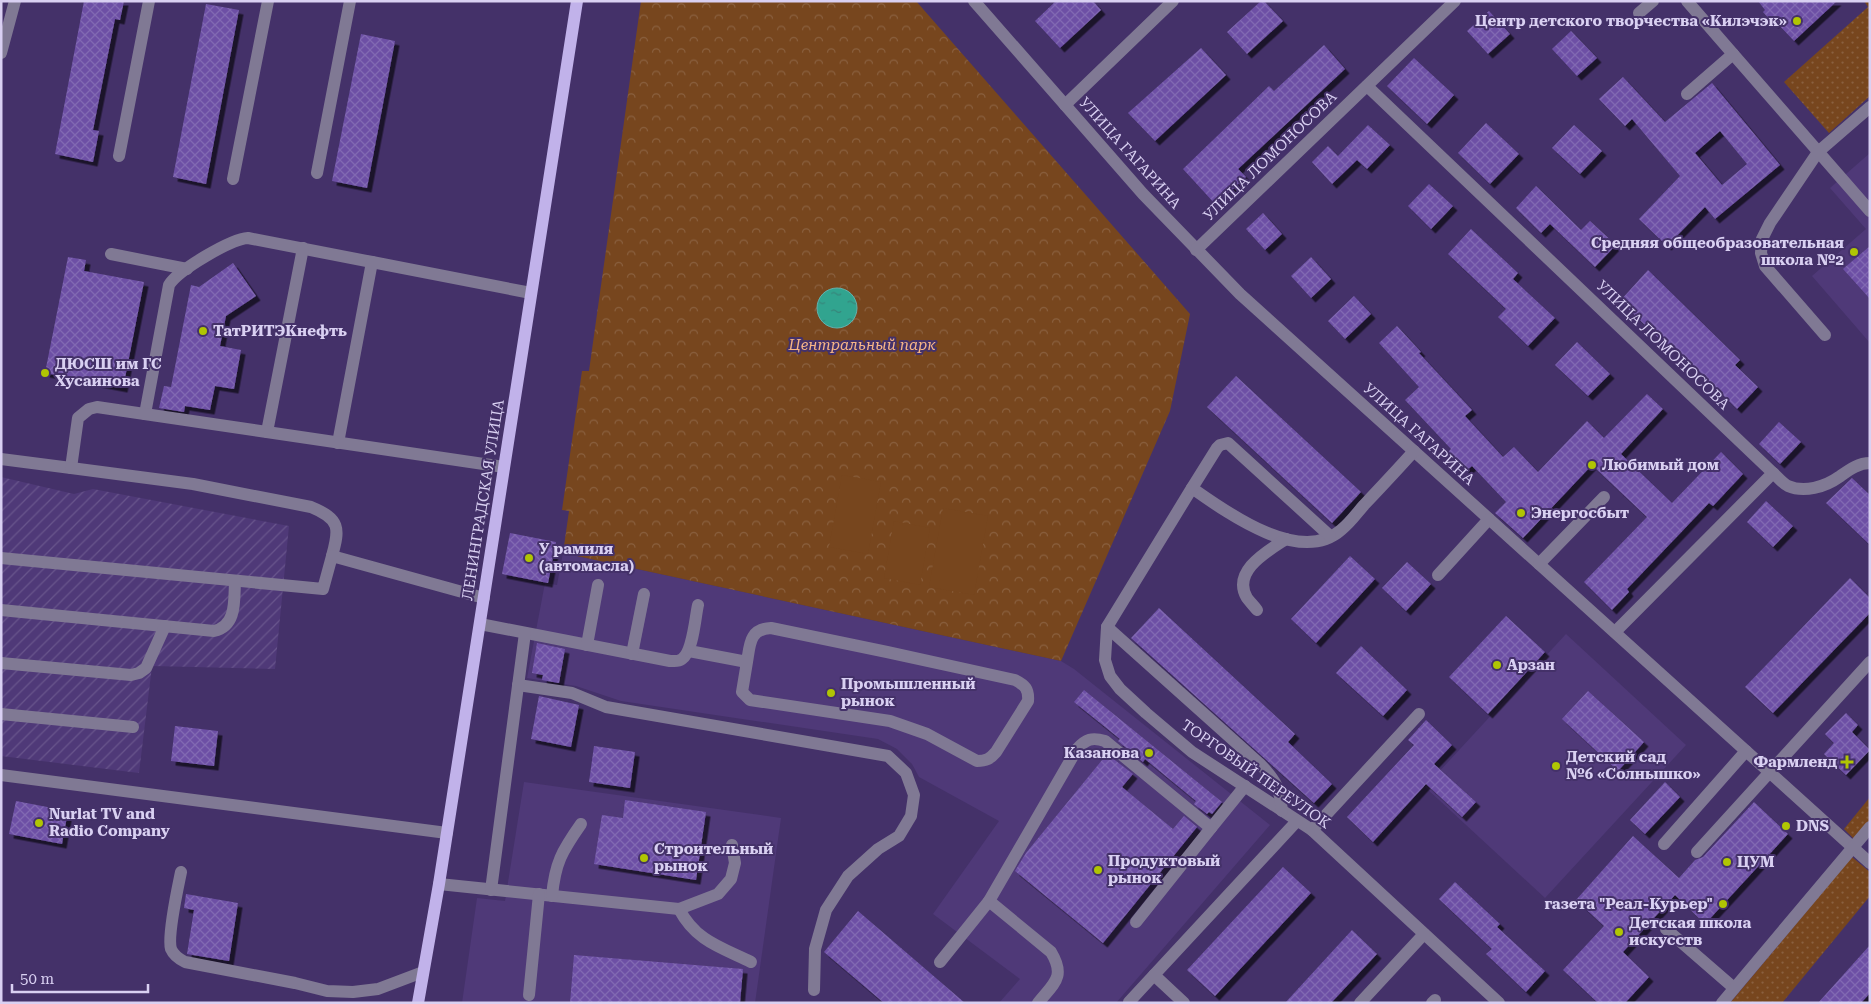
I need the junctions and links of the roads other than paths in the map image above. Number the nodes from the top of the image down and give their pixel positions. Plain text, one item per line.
1 (15, 1) edge
2 (149, 1) edge
3 (268, 1) edge
4 (350, 1) edge
5 (577, 1) edge
6 (974, 1) edge
7 (1173, 1) edge
8 (1455, 1) edge
9 (1653, 1) edge
10 (1687, 1) edge
11 (1639, 13) dead end
12 (1, 53) edge
13 (1733, 54) junction
14 (1367, 86) junction
15 (1687, 94) dead end
16 (1065, 105) junction
17 (1870, 107) edge
18 (1818, 152) junction
19 (119, 156) dead end
20 (317, 173) dead end
21 (233, 179) dead end
22 (1870, 211) edge
23 (303, 248) junction
24 (1196, 250) junction
25 (111, 254) dead end
26 (372, 262) junction
27 (187, 269) junction
28 (531, 293) junction
29 (1825, 335) dead end
30 (144, 414) junction
31 (267, 432) junction
32 (338, 443) junction
33 (1414, 452) junction
34 (1, 460) edge
35 (1870, 462) edge
36 (504, 467) junction
37 (71, 468) junction
38 (1773, 473) junction
39 (1192, 488) junction
40 (1604, 497) dead end
41 (1489, 519) junction
42 (1330, 536) junction
43 (1286, 539) junction
44 (332, 556) junction
45 (1, 558) edge
46 (1539, 564) junction
47 (1438, 575) dead end
48 (235, 581) junction
49 (598, 585) dead end
50 (644, 594) dead end
51 (484, 598) junction
52 (698, 605) dead end
53 (1, 610) edge
54 (1257, 610) dead end
55 (480, 624) junction
56 (165, 626) junction
57 (1107, 627) junction
58 (1614, 632) junction
59 (525, 633) junction
60 (587, 645) junction
61 (689, 651) junction
62 (632, 654) junction
63 (747, 662) junction
64 (1870, 662) edge
65 (1, 663) edge
66 (518, 685) junction
67 (1, 714) edge
68 (1419, 714) dead end
69 (133, 727) dead end
70 (1746, 751) junction
71 (1768, 771) junction
72 (1, 775) edge
73 (1245, 786) junction
74 (1282, 811) junction
75 (1297, 821) junction
76 (581, 824) dead end
77 (1870, 827) edge
78 (1211, 828) junction
79 (1312, 830) junction
80 (447, 833) junction
81 (1664, 844) dead end
82 (732, 845) dead end
83 (1852, 847) junction
84 (1697, 852) dead end
85 (1870, 863) edge
86 (181, 872) dead end
87 (439, 884) junction
88 (491, 890) junction
89 (545, 895) junction
90 (989, 901) junction
91 (679, 909) junction
92 (1136, 922) dead end
93 (1666, 930) dead end
94 (1424, 934) junction
95 (751, 962) dead end
96 (940, 962) dead end
97 (423, 972) junction
98 (1154, 975) junction
99 (1734, 988) junction
100 (814, 990) dead end
101 (529, 995) dead end
102 (1129, 1002) edge
103 (418, 1003) edge
104 (1038, 1003) edge
105 (1184, 1003) edge
106 (1360, 1003) edge
107 (1499, 1003) edge
108 (1722, 1003) edge

1 - 12 street
2 - 19 street
3 - 21 street
4 - 20 street
5 - 28 main road, ЛЕНИНГРАДСКАЯ УЛИЦА
6 - 16 street, УЛИЦА ГАГАРИНА
7 - 16 street
8 - 14 street, УЛИЦА ЛОМОНОСОВА
9 - 11 street
10 - 13 street
13 - 15 street
13 - 18 street
14 - 24 street, УЛИЦА ЛОМОНОСОВА
14 - 38 street, УЛИЦА ЛОМОНОСОВА
16 - 24 street, УЛИЦА ГАГАРИНА
17 - 18 street
18 - 22 street
18 - 29 street
23 - 26 street
23 - 27 street
23 - 31 street
24 - 33 street, УЛИЦА ГАГАРИНА
25 - 27 street
26 - 28 street
26 - 32 street
27 - 30 street
28 - 36 main road, ЛЕНИНГРАДСКАЯ УЛИЦА
30 - 31 street
30 - 37 street
31 - 32 street
32 - 36 street
33 - 41 street, УЛИЦА ГАГАРИНА
33 - 42 street
34 - 37 street
35 - 38 street, УЛИЦА ЛОМОНОСОВА
36 - 51 main road, ЛЕНИНГРАДСКАЯ УЛИЦА
37 - 44 street
38 - 58 street
39 - 42 street, ТОРГОВЫЙ ПЕРЕУЛОК
39 - 43 street
39 - 57 street, ТОРГОВЫЙ ПЕРЕУЛОК
40 - 46 street
41 - 46 street, УЛИЦА ГАГАРИНА
41 - 47 street
42 - 43 street
43 - 54 street
44 - 48 street
44 - 51 street
45 - 48 street
46 - 58 street, УЛИЦА ГАГАРИНА
48 - 56 street
49 - 60 street
50 - 62 street
51 - 55 main road, ЛЕНИНГРАДСКАЯ УЛИЦА
52 - 61 street
53 - 56 street
55 - 59 street
55 - 80 main road, ЛЕНИНГРАДСКАЯ УЛИЦА
56 - 65 street
57 - 73 street, ТОРГОВЫЙ ПЕРЕУЛОК
57 - 74 street
58 - 70 street, УЛИЦА ГАГАРИНА
59 - 60 street
59 - 66 street
60 - 62 street
61 - 62 street
61 - 63 street
63 - 63 street
64 - 71 street
66 - 88 street
66 - 100 street
67 - 69 street
68 - 79 street
70 - 71 street, УЛИЦА ГАГАРИНА
70 - 81 street
71 - 83 street, УЛИЦА ГАГАРИНА
71 - 84 street
72 - 80 street
73 - 74 street, ТОРГОВЫЙ ПЕРЕУЛОК
73 - 78 street
74 - 75 street, ТОРГОВЫЙ ПЕРЕУЛОК
75 - 79 street, ТОРГОВЫЙ ПЕРЕУЛОК
75 - 98 street
76 - 89 street
77 - 83 street
78 - 90 street
78 - 92 street
79 - 94 street, ТОРГОВЫЙ ПЕРЕУЛОК
80 - 87 main road, ЛЕНИНГРАДСКАЯ УЛИЦА
82 - 91 street
83 - 85 street, УЛИЦА ГАГАРИНА
83 - 99 street
86 - 97 street
87 - 88 street
87 - 97 main road, ЛЕНИНГРАДСКАЯ УЛИЦА
88 - 89 street
89 - 91 street
89 - 101 street
90 - 96 street
90 - 104 street
91 - 95 street
93 - 99 street
94 - 106 street
94 - 107 street, ТОРГОВЫЙ ПЕРЕУЛОК
97 - 103 main road, ЛЕНИНГРАДСКАЯ УЛИЦА
98 - 102 street
98 - 105 street
99 - 108 street

